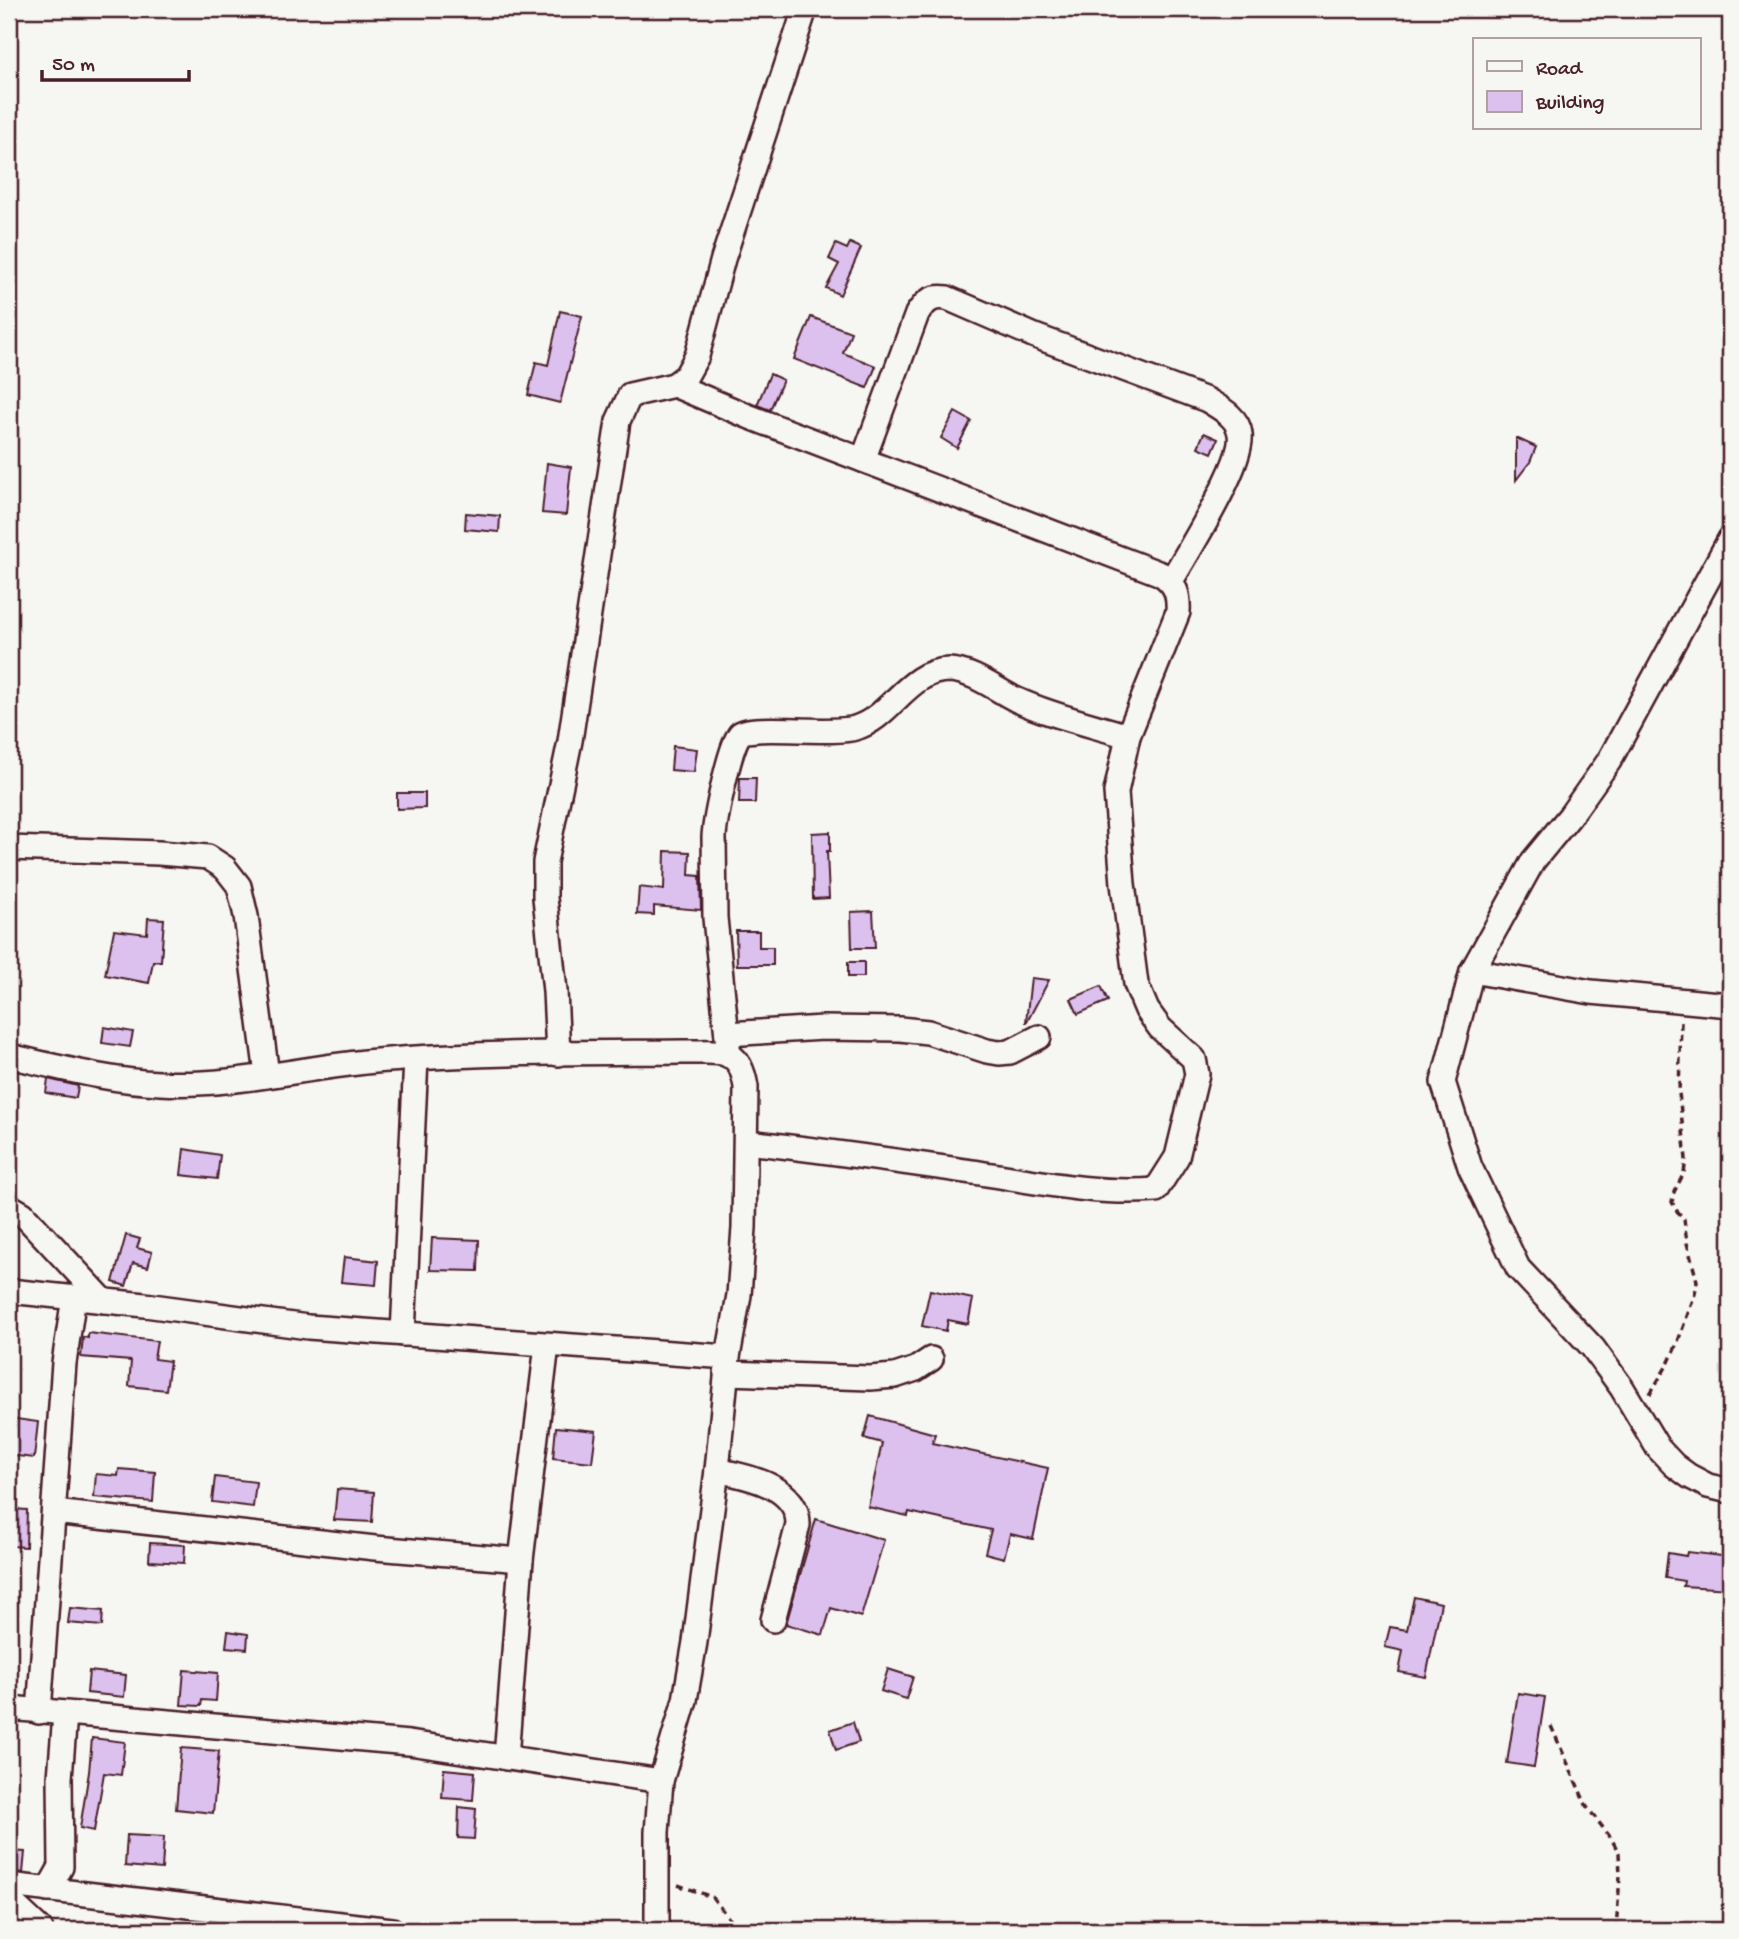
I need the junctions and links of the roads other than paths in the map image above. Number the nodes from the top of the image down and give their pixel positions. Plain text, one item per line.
1 (805, 9) edge
2 (674, 385) junction
3 (863, 460) junction
4 (1730, 539) edge
5 (1171, 581) junction
6 (1128, 736) junction
7 (9, 848) edge
8 (1472, 971) junction
9 (1730, 1005) edge
10 (1040, 1037) dead end
11 (728, 1045) junction
12 (558, 1054) junction
13 (9, 1056) edge
14 (415, 1059) junction
15 (267, 1075) junction
16 (746, 1142) junction
17 (9, 1206) edge
18 (9, 1291) edge
19 (74, 1297) junction
20 (104, 1301) junction
21 (402, 1334) junction
22 (547, 1345) junction
23 (931, 1359) dead end
24 (727, 1365) junction
25 (717, 1470) junction
26 (1730, 1491) edge
27 (54, 1512) junction
28 (521, 1560) junction
29 (773, 1620) dead end
30 (9, 1708) edge
31 (39, 1712) junction
32 (65, 1714) junction
33 (506, 1758) junction
34 (661, 1781) junction
35 (9, 1885) edge
36 (48, 1890) junction
37 (9, 1900) edge
38 (30, 1926) edge
39 (310, 1926) edge
40 (392, 1930) edge
41 (657, 1930) edge

1 - 2 street
2 - 3 street
2 - 12 street
3 - 5 street
3 - 5 street
4 - 8 street
5 - 6 street
6 - 11 street
6 - 16 street
7 - 15 street
8 - 9 street
8 - 26 street
10 - 11 street
11 - 12 street
11 - 16 street
12 - 14 street
13 - 15 street
14 - 15 street
14 - 21 street
16 - 24 street
17 - 20 street
18 - 19 street
19 - 20 street
19 - 27 street
20 - 21 street
21 - 22 street
22 - 24 street
22 - 28 street
23 - 24 street
24 - 25 street
25 - 29 street
25 - 34 street
27 - 28 street
27 - 31 street
28 - 33 street
30 - 31 street
31 - 32 street
32 - 33 street
32 - 36 street
33 - 34 street
34 - 41 street
35 - 36 street
36 - 39 street
37 - 38 street
39 - 40 street

